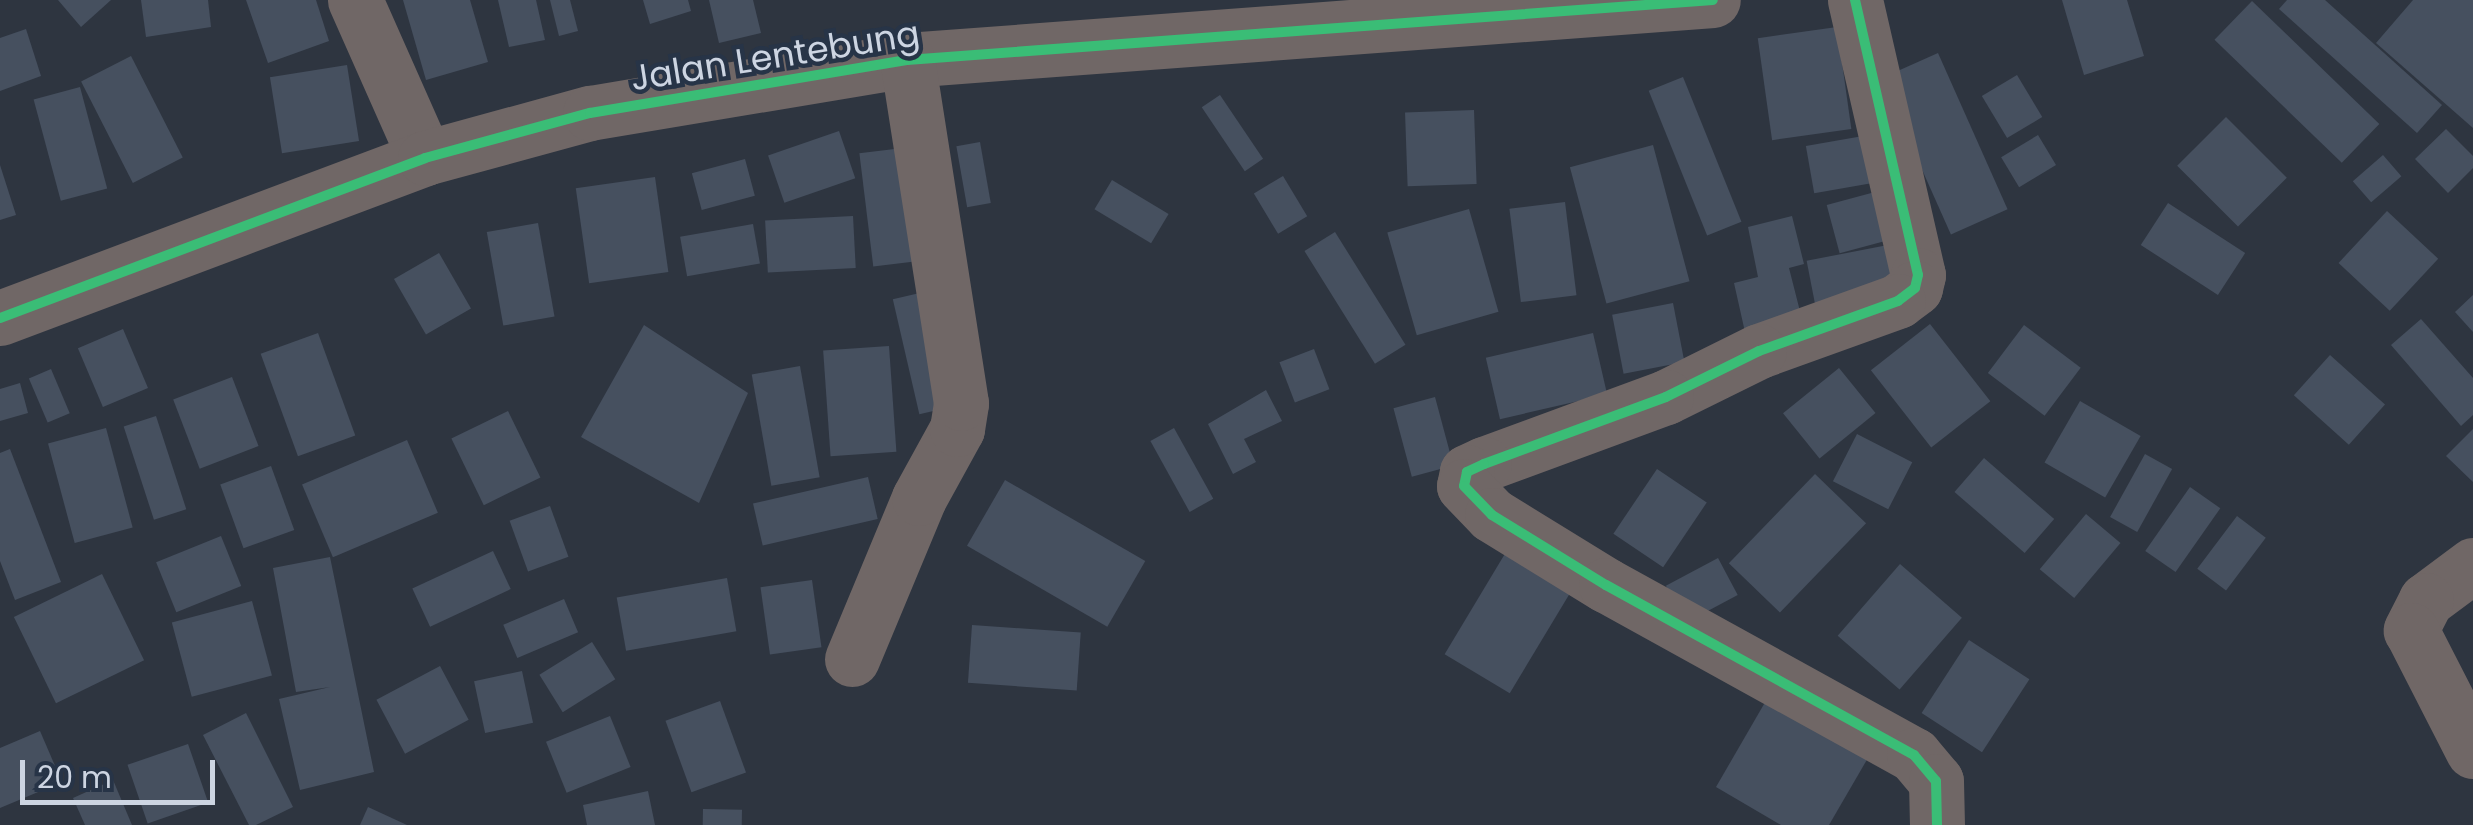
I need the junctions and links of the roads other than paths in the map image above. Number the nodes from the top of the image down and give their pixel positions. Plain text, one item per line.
1 (355, 0) edge
2 (1712, 0) edge
3 (1855, 0) edge
4 (1170, 19) edge
5 (907, 60) junction
6 (426, 158) junction
7 (0, 318) edge
8 (2473, 565) edge
9 (852, 659) dead end
10 (2473, 751) edge
11 (1936, 825) edge

1 - 6 street
2 - 4 street, Jalan Lentebung
3 - 11 street
4 - 5 street, Jalan Lentebung
5 - 6 street, Jalan Lentebung
5 - 9 street
6 - 7 street, Jalan Lentebung
8 - 10 street

